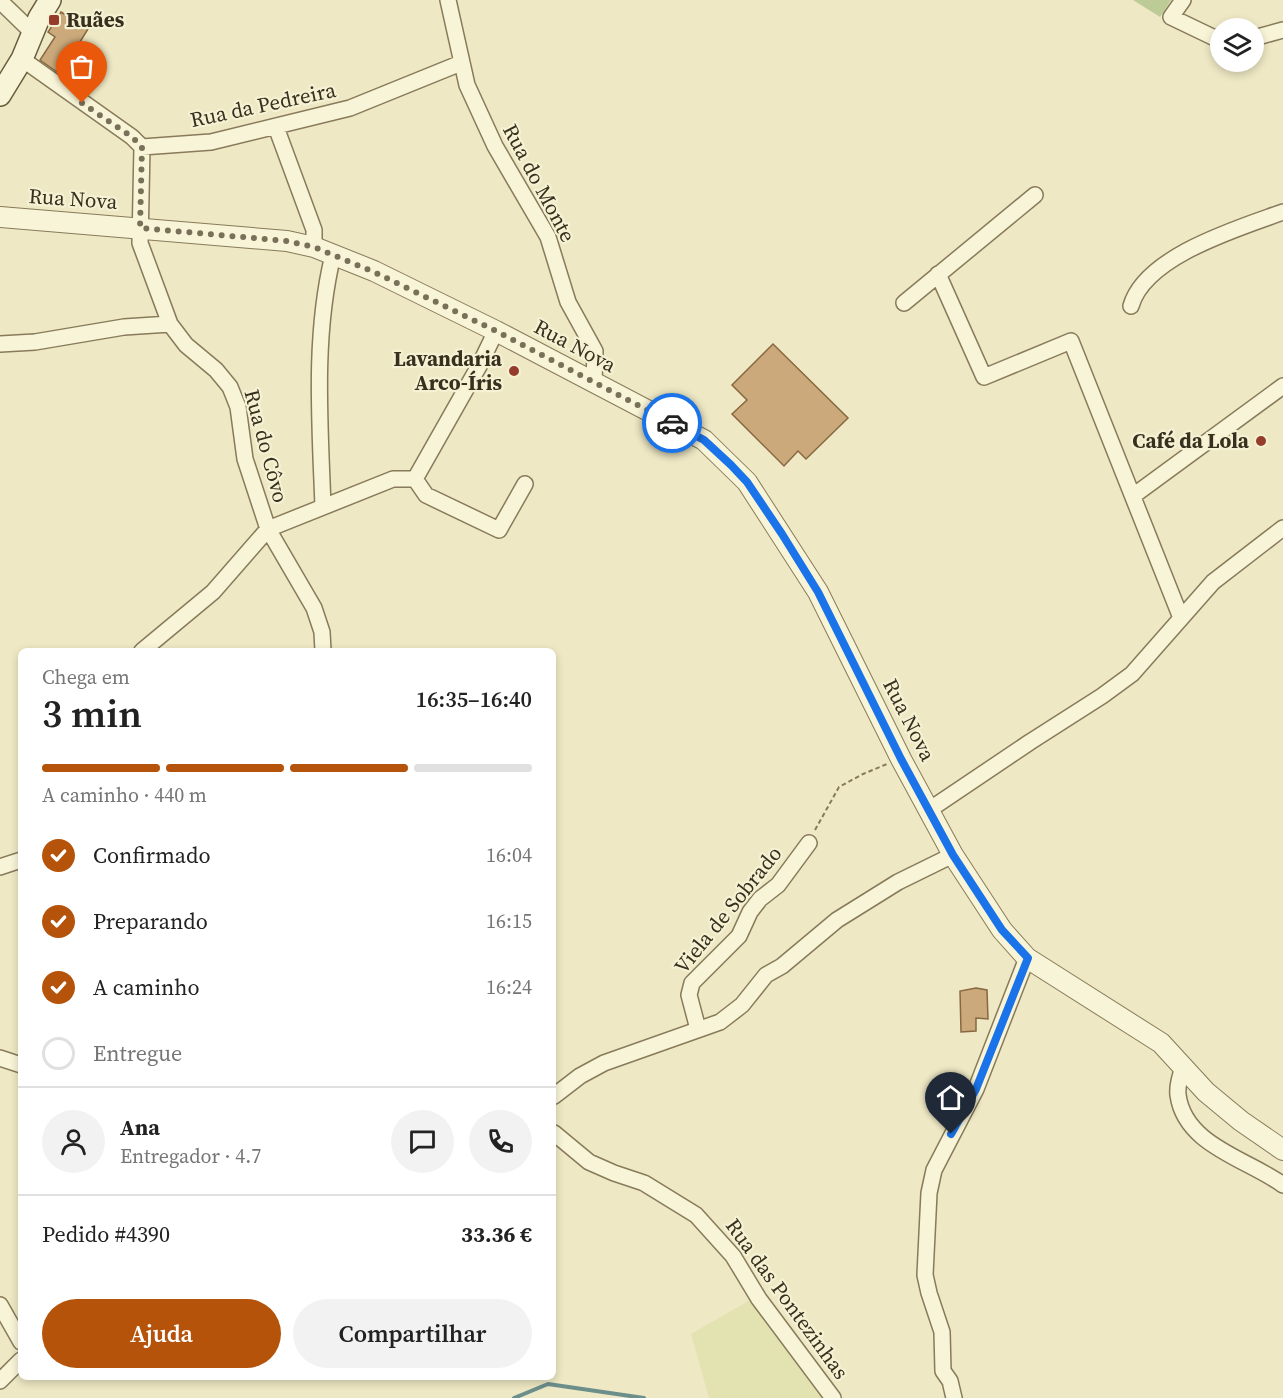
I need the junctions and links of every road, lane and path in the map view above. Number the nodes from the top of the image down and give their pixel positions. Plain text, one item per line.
1 (49, 0) edge
2 (448, 0) edge
3 (1183, 0) edge
4 (0, 1) edge
5 (14, 14) junction
6 (0, 23) edge
7 (1283, 30) edge
8 (32, 32) junction
9 (1264, 35) edge
10 (1210, 36) edge
11 (22, 59) junction
12 (461, 63) junction
13 (0, 95) edge
14 (276, 127) junction
15 (142, 147) junction
16 (1035, 195) dead end
17 (1283, 212) edge
18 (0, 217) edge
19 (140, 228) junction
20 (314, 247) junction
21 (333, 255) junction
22 (938, 274) junction
23 (904, 303) dead end
24 (1131, 306) dead end
25 (170, 324) junction
26 (496, 331) junction
27 (0, 344) edge
28 (594, 382) junction
29 (1283, 386) edge
30 (416, 478) junction
31 (525, 484) dead end
32 (1133, 496) junction
33 (323, 507) junction
34 (1283, 528) edge
35 (268, 529) junction
36 (1180, 618) junction
37 (146, 648) edge
38 (323, 648) edge
39 (901, 759) junction
40 (929, 810) junction
41 (809, 843) joint
42 (953, 855) junction
43 (18, 861) edge
44 (0, 867) edge
45 (1028, 958) junction
46 (698, 1029) junction
47 (0, 1058) edge
48 (18, 1064) edge
49 (1183, 1068) junction
50 (556, 1094) edge
51 (556, 1135) edge
52 (1283, 1150) edge
53 (1283, 1185) edge
54 (0, 1305) edge
55 (18, 1336) edge
56 (18, 1363) edge
57 (0, 1381) edge
58 (833, 1398) edge
59 (954, 1398) edge

1 - 8 main road
2 - 12 street, Rua do Monte
3 - 10 street
4 - 5 street
5 - 6 street
5 - 8 street
7 - 9 street
8 - 11 main road
11 - 13 main road
11 - 15 street
12 - 14 street, Rua da Pedreira
12 - 28 street, Rua do Monte
14 - 15 street, Rua da Pedreira
14 - 20 street
15 - 19 street, Rua do Côvo
16 - 22 street
17 - 24 street
18 - 19 street, Rua Nova
19 - 20 street, Rua Nova
19 - 25 street, Rua do Côvo
20 - 21 street, Rua Nova
21 - 26 street, Rua Nova
21 - 33 street
22 - 23 street
22 - 32 street
25 - 27 street
25 - 35 street, Rua do Côvo
26 - 28 street, Rua Nova
26 - 30 street
28 - 39 street, Rua Nova
29 - 32 street
30 - 31 street
30 - 33 street
32 - 36 street
33 - 35 street
34 - 36 street
35 - 37 street
35 - 38 street, Rua do Côvo
36 - 40 street
39 - 40 street, Rua Nova
39 - 41 path, Viela de Sobrado
40 - 42 street, Rua Nova
41 - 46 street, Viela de Sobrado
42 - 45 street, Rua Nova
42 - 46 street
43 - 44 street
45 - 49 street, Rua Nova
45 - 59 street
46 - 50 street
47 - 48 street
49 - 52 street, Rua Nova
49 - 53 street
51 - 58 street, Rua das Pontezinhas
54 - 55 street
56 - 57 street

